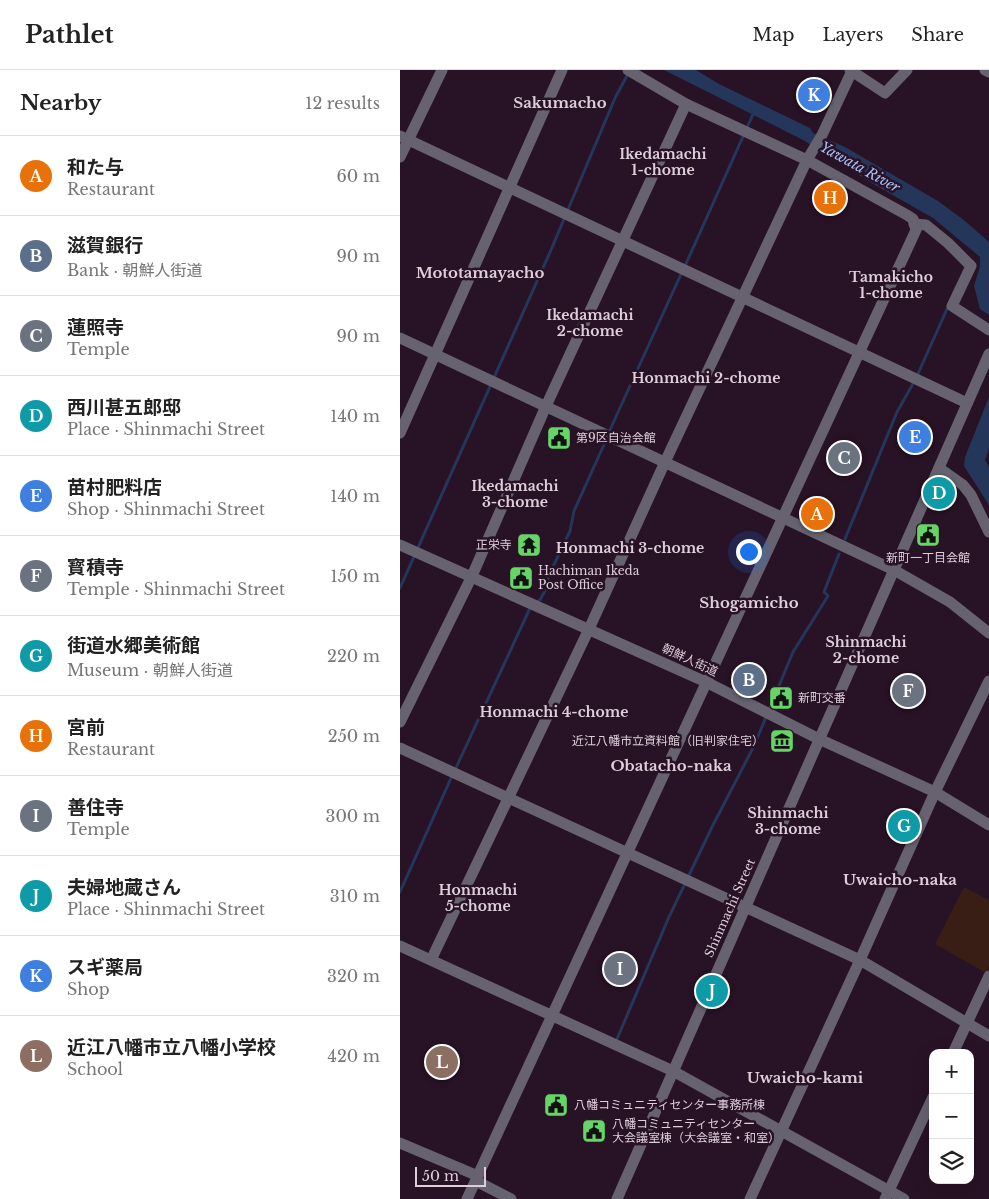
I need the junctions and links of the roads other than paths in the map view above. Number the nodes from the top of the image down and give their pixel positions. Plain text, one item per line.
1 (442, 70) edge
2 (562, 70) edge
3 (628, 70) edge
4 (907, 70) edge
5 (985, 70) edge
6 (851, 71) edge
7 (989, 72) edge
8 (686, 104) junction
9 (404, 138) edge
10 (400, 157) edge
11 (807, 160) junction
12 (509, 187) junction
13 (914, 224) junction
14 (623, 240) junction
15 (743, 297) junction
16 (989, 330) edge
17 (400, 338) edge
18 (858, 352) junction
19 (435, 354) junction
20 (989, 354) edge
21 (967, 403) junction
22 (546, 406) junction
23 (400, 433) edge
24 (665, 462) junction
25 (939, 468) junction
26 (782, 517) junction
27 (989, 532) edge
28 (400, 544) edge
29 (894, 570) junction
30 (472, 576) junction
31 (589, 629) junction
32 (989, 633) edge
33 (989, 681) edge
34 (706, 682) junction
35 (400, 722) edge
36 (820, 739) junction
37 (400, 748) edge
38 (935, 792) junction
39 (508, 798) junction
40 (989, 825) edge
41 (627, 852) junction
42 (746, 907) junction
43 (400, 946) edge
44 (432, 960) junction
45 (860, 960) junction
46 (989, 976) edge
47 (552, 1016) junction
48 (967, 1023) junction
49 (989, 1036) edge
50 (955, 1049) edge
51 (674, 1071) junction
52 (929, 1105) edge
53 (781, 1130) junction
54 (400, 1143) edge
55 (477, 1178) junction
56 (887, 1195) edge
57 (467, 1199) edge
58 (511, 1199) edge
59 (617, 1199) edge
60 (750, 1199) edge
61 (904, 1199) edge

1 - 9 street
2 - 12 street
3 - 8 street
4 - 6 street
5 - 7 street
6 - 11 street
8 - 11 street
8 - 14 street
9 - 10 street
9 - 12 street
11 - 13 street
11 - 15 street
12 - 14 street
12 - 19 street
13 - 16 street
13 - 18 street
14 - 15 street
14 - 22 street
15 - 18 street
15 - 24 street
17 - 19 street
18 - 21 street
18 - 26 street
19 - 22 street
19 - 23 street
20 - 21 street, Shinmachi Street
21 - 25 street, Shinmachi Street
22 - 24 street
22 - 30 street
24 - 26 street
24 - 31 street
25 - 27 street
25 - 29 street, Shinmachi Street
26 - 29 street
26 - 34 street
28 - 30 street, 朝鮮人街道
29 - 32 street
29 - 36 street, Shinmachi Street
30 - 31 street, 朝鮮人街道
30 - 35 street
31 - 34 street, 朝鮮人街道
31 - 39 street
33 - 38 street
34 - 36 street, 朝鮮人街道
34 - 41 street
36 - 38 street, 朝鮮人街道
36 - 42 street, Shinmachi Street
37 - 39 street
38 - 40 street, 朝鮮人街道
38 - 45 street
39 - 41 street
39 - 44 street
41 - 42 street
41 - 47 street
42 - 45 street
42 - 51 street, Shinmachi Street
43 - 44 street
44 - 47 street
45 - 48 street
45 - 53 street
46 - 48 street
47 - 51 street
47 - 55 street
48 - 49 street
48 - 50 street
51 - 53 street
51 - 59 street, Shinmachi Street
52 - 56 street
53 - 56 street
53 - 60 street
54 - 55 street
55 - 57 street
55 - 58 street
56 - 61 street

